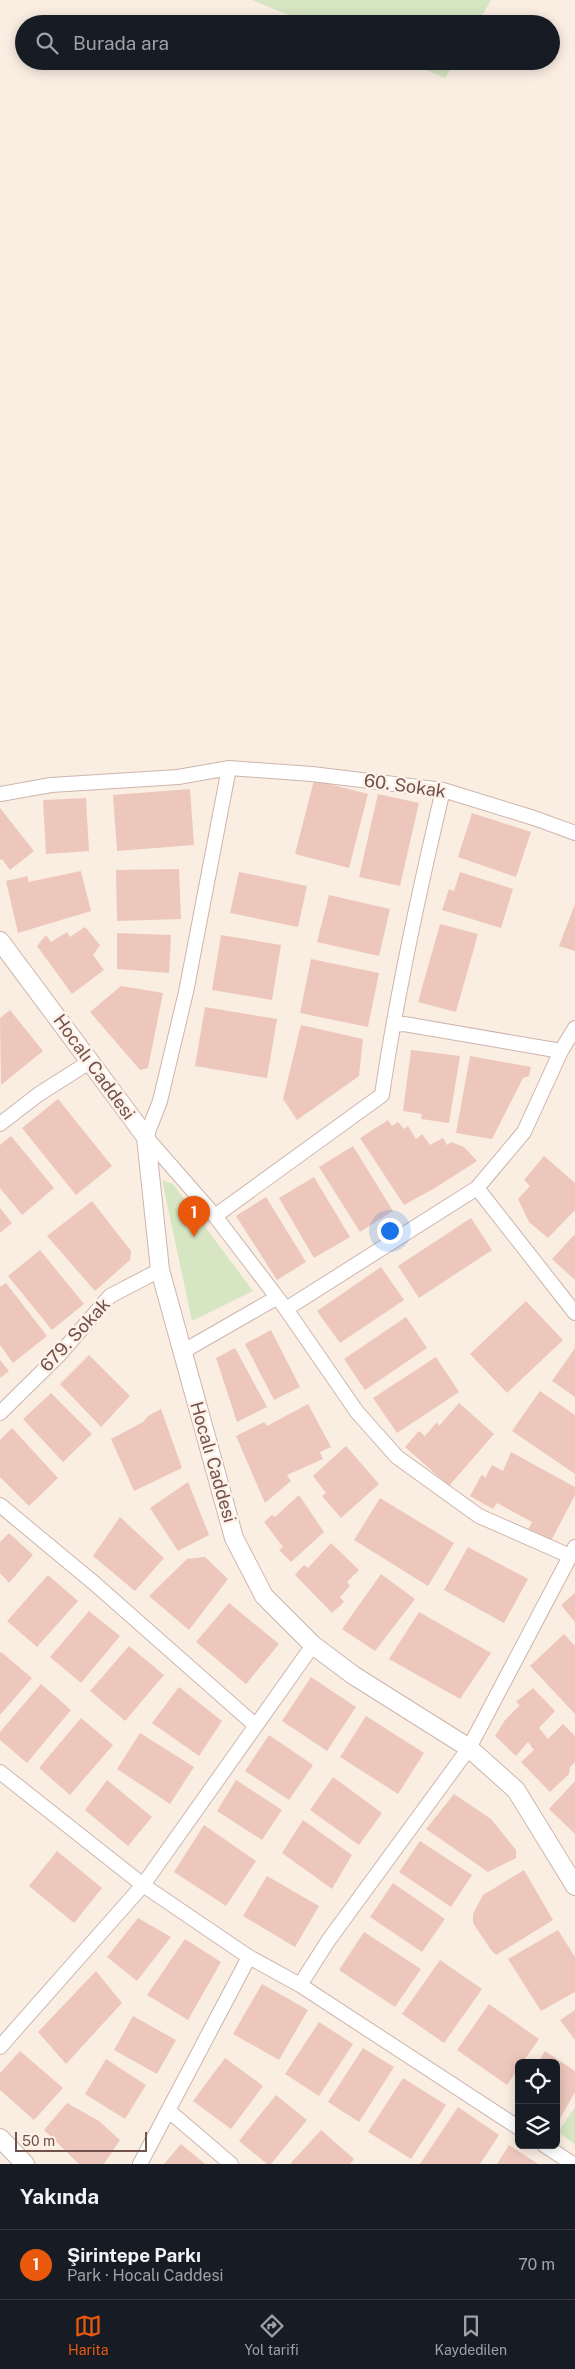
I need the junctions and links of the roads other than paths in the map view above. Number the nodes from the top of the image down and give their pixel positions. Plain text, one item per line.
1 (229, 768) junction
2 (443, 790) junction
3 (0, 794) edge
4 (575, 834) edge
5 (0, 941) edge
6 (394, 1025) junction
7 (575, 1028) edge
8 (561, 1051) junction
9 (91, 1061) junction
10 (0, 1124) edge
11 (146, 1137) junction
12 (477, 1188) junction
13 (215, 1216) junction
14 (160, 1270) junction
15 (276, 1298) junction
16 (286, 1309) junction
17 (575, 1313) edge
18 (182, 1352) junction
19 (0, 1413) edge
20 (0, 1505) edge
21 (573, 1551) edge
22 (312, 1645) junction
23 (255, 1725) junction
24 (469, 1748) junction
25 (0, 1772) edge
26 (143, 1885) junction
27 (575, 1886) edge
28 (249, 1957) junction
29 (300, 1985) junction
30 (0, 2047) edge
31 (169, 2111) junction
32 (515, 2125) edge
33 (0, 2138) edge
34 (550, 2149) edge
35 (25, 2164) edge
36 (140, 2164) edge
37 (232, 2164) edge
38 (573, 2164) edge

1 - 2 street, 60. Sokak
1 - 3 street, 60. Sokak
1 - 11 street
2 - 4 street, 60. Sokak
2 - 6 street
5 - 9 street, Hocalı Caddesi
6 - 8 street
6 - 13 street
7 - 8 street
8 - 12 street
9 - 10 street
9 - 11 street, Hocalı Caddesi
11 - 13 street
11 - 14 street, Hocalı Caddesi
12 - 16 street
12 - 17 street
13 - 15 street
14 - 18 street, Hocalı Caddesi
14 - 19 street, 679. Sokak
15 - 16 street
15 - 18 street
16 - 21 street
18 - 22 street, Hocalı Caddesi
20 - 23 street
21 - 24 street
22 - 23 street
22 - 24 street, Hocalı Caddesi
23 - 26 street
24 - 27 street, Hocalı Caddesi
24 - 29 street
25 - 26 street
26 - 28 street
26 - 30 street
28 - 29 street
28 - 31 street
29 - 32 street
31 - 36 street
31 - 37 street
33 - 35 street
34 - 38 street

